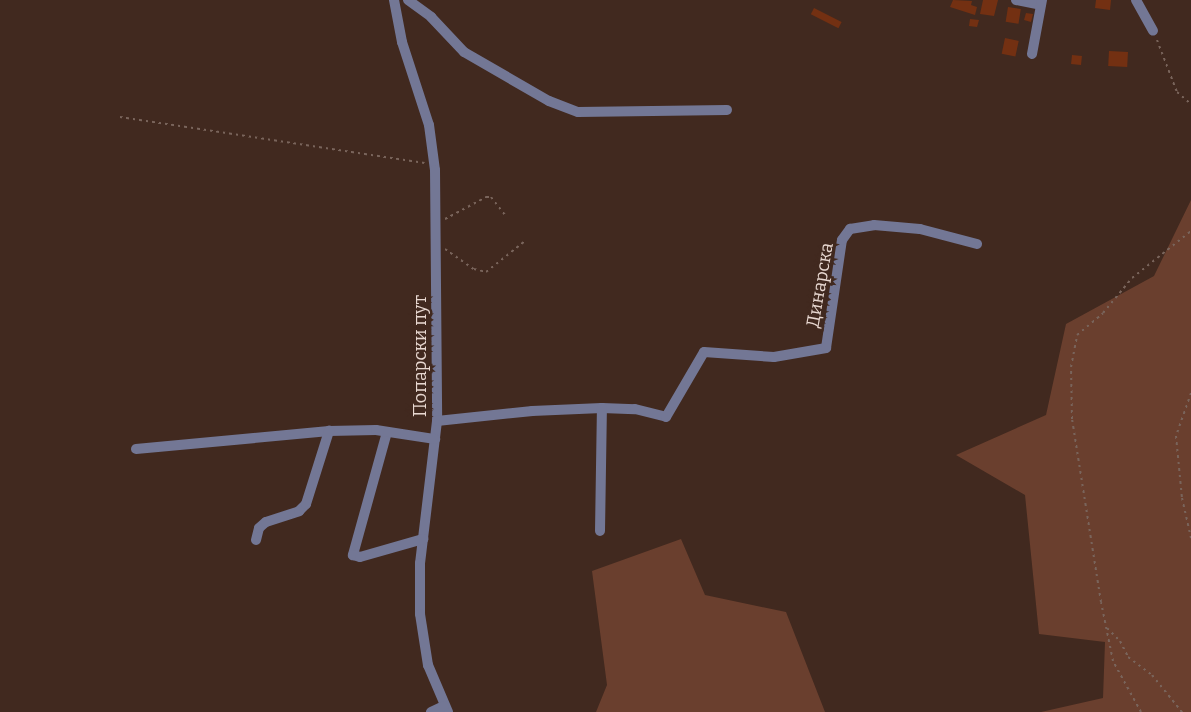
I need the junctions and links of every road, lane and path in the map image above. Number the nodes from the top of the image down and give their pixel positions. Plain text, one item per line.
1 (394, 0) edge
2 (408, 0) edge
3 (1016, 0) edge
4 (1136, 0) edge
5 (1041, 3) edge
6 (1153, 31) joint
7 (1032, 54) dead end
8 (1191, 104) edge
9 (728, 110) dead end
10 (120, 117) dead end
11 (434, 164) junction
12 (505, 215) dead end
13 (436, 223) junction
14 (1191, 231) edge
15 (525, 241) dead end
16 (437, 244) junction
17 (977, 244) dead end
18 (1191, 392) edge
19 (602, 408) junction
20 (437, 421) junction
21 (329, 431) junction
22 (387, 432) junction
23 (436, 439) junction
24 (136, 449) dead end
25 (600, 531) dead end
26 (1191, 538) edge
27 (423, 539) junction
28 (256, 540) dead end
29 (1107, 628) junction
30 (446, 709) edge
31 (431, 712) edge
32 (1141, 712) edge
33 (1182, 712) edge

1 - 11 street, Попарски пут
2 - 9 street
3 - 5 street
4 - 6 street
5 - 7 street
6 - 8 path
10 - 11 path
11 - 13 street, Попарски пут
12 - 13 path
13 - 16 street, Попарски пут
14 - 29 path
15 - 16 path
16 - 20 street, Попарски пут
17 - 19 street, Динарска
18 - 26 path
19 - 20 street, Динарска
19 - 25 street
20 - 23 street, Попарски пут
21 - 22 street
21 - 24 street
21 - 28 street
22 - 23 street
22 - 27 street
23 - 27 street, Попарски пут
27 - 30 street, Попарски пут
29 - 32 path
29 - 33 path
30 - 31 street

